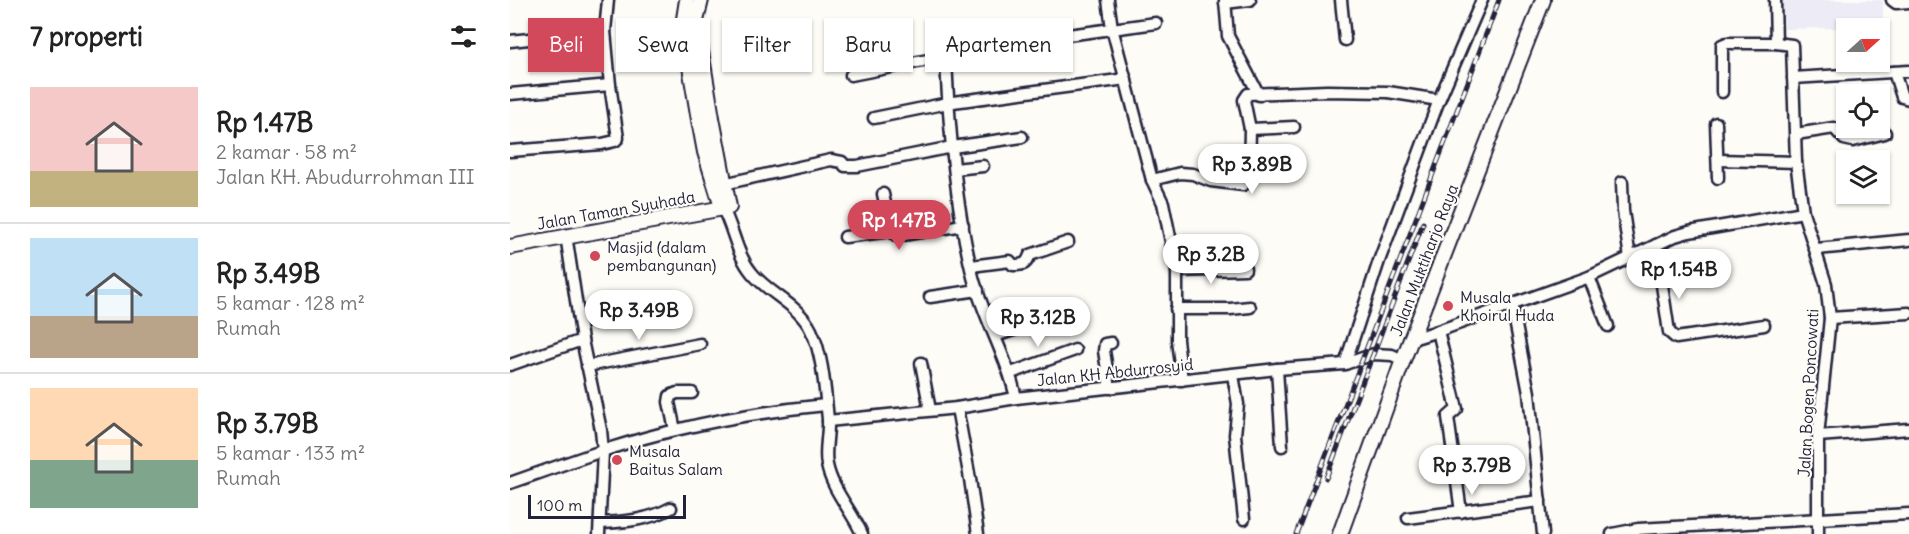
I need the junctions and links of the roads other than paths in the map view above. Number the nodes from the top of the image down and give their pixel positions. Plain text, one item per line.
1 (608, 0) edge
2 (687, 0) edge
3 (701, 0) edge
4 (1108, 0) edge
5 (1250, 0) edge
6 (1341, 0) edge
7 (1482, 0) edge
8 (1543, 0) edge
9 (1775, 0) edge
10 (1892, 0) edge
11 (1225, 2) edge
12 (1909, 2) edge
13 (1156, 23) dead end
14 (1112, 28) junction
15 (605, 31) junction
16 (1073, 34) edge
17 (1345, 40) dead end
18 (510, 41) edge
19 (1776, 43) junction
20 (925, 61) edge
21 (1909, 71) edge
22 (947, 72) edge
23 (1894, 72) junction
24 (851, 75) dead end
25 (1793, 78) junction
26 (1126, 79) junction
27 (610, 85) junction
28 (1722, 92) dead end
29 (510, 94) edge
30 (1259, 94) junction
31 (1909, 99) edge
32 (1438, 100) junction
33 (948, 103) junction
34 (874, 118) dead end
35 (705, 119) junction
36 (1716, 123) dead end
37 (1294, 127) dead end
38 (1250, 129) junction
39 (1836, 130) edge
40 (1796, 134) junction
41 (1023, 137) dead end
42 (1843, 138) edge
43 (1865, 138) edge
44 (952, 147) junction
45 (510, 151) edge
46 (1718, 160) junction
47 (1796, 162) junction
48 (983, 166) dead end
49 (955, 170) junction
50 (1718, 178) dead end
51 (1152, 180) junction
52 (1622, 182) dead end
53 (720, 184) junction
54 (883, 194) dead end
55 (726, 210) junction
56 (1803, 212) junction
57 (963, 225) junction
58 (891, 231) junction
59 (567, 235) junction
60 (845, 237) dead end
61 (1909, 240) edge
62 (1068, 242) dead end
63 (1656, 245) junction
64 (510, 247) edge
65 (1816, 249) junction
66 (1630, 258) junction
67 (971, 266) junction
68 (1245, 269) dead end
69 (1177, 271) junction
70 (1589, 277) junction
71 (978, 290) junction
72 (930, 297) dead end
73 (1512, 305) junction
74 (1250, 307) dead end
75 (1176, 309) junction
76 (1909, 313) edge
77 (1057, 316) dead end
78 (1830, 318) junction
79 (1764, 325) dead end
80 (1608, 326) dead end
81 (1438, 331) junction
82 (995, 336) junction
83 (1412, 339) junction
84 (582, 340) junction
85 (1111, 343) dead end
86 (700, 344) dead end
87 (1076, 350) dead end
88 (1403, 360) junction
89 (921, 363) dead end
90 (1345, 364) junction
91 (510, 365) edge
92 (587, 366) junction
93 (1277, 369) junction
94 (1011, 373) junction
95 (1233, 375) junction
96 (1182, 380) junction
97 (1110, 388) junction
98 (692, 393) dead end
99 (1016, 398) junction
100 (825, 405) junction
101 (957, 408) junction
102 (930, 410) junction
103 (827, 426) junction
104 (1909, 429) edge
105 (675, 430) junction
106 (1818, 436) junction
107 (1282, 446) dead end
108 (603, 451) junction
109 (510, 483) edge
110 (1540, 501) junction
111 (670, 508) dead end
112 (1461, 512) junction
113 (1909, 514) edge
114 (1408, 518) dead end
115 (1244, 519) dead end
116 (1818, 520) junction
117 (599, 528) edge
118 (1709, 529) edge
119 (862, 534) edge
120 (978, 534) edge
121 (1340, 534) edge
122 (1543, 534) edge
123 (1612, 534) edge
124 (1818, 534) edge

1 - 15 street
2 - 35 street
3 - 35 street
4 - 14 street
5 - 11 street
6 - 17 street
7 - 32 street
8 - 83 street, Jalan Muktiharjo Raya
9 - 19 street
10 - 12 street
11 - 30 street
13 - 14 street
14 - 16 street
14 - 26 street
15 - 18 street
15 - 27 street
19 - 25 street, Jalan Bogen Poncowati
19 - 28 street
20 - 24 street
21 - 23 street
22 - 33 street
23 - 25 street
23 - 31 street
25 - 40 street, Jalan Bogen Poncowati
26 - 33 street
26 - 51 street
27 - 29 street
27 - 45 street
30 - 32 street
30 - 38 street
32 - 90 street
33 - 34 street
33 - 44 street
35 - 53 street
36 - 46 street
37 - 38 street
38 - 51 street
39 - 40 street
40 - 47 street, Jalan Bogen Poncowati
41 - 44 street
42 - 43 street
44 - 49 street
44 - 53 street
46 - 47 street
46 - 50 street
47 - 56 street, Jalan Bogen Poncowati
48 - 49 street
49 - 57 street
51 - 69 street
52 - 66 street
53 - 55 street
54 - 58 street
55 - 59 street, Jalan Taman Syuhada
55 - 100 street
56 - 63 street
56 - 65 street, Jalan Bogen Poncowati
57 - 58 street
57 - 67 street
58 - 60 street
59 - 64 street, Jalan Taman Syuhada
59 - 84 street
61 - 65 street
62 - 67 street
63 - 66 street
63 - 79 street
65 - 78 street, Jalan Bogen Poncowati
66 - 70 street
67 - 71 street
68 - 69 street
69 - 75 street
70 - 73 street
70 - 80 street
71 - 72 street
71 - 82 street
73 - 81 street
73 - 110 street
74 - 75 street
75 - 96 street
76 - 78 street
77 - 82 street
78 - 106 street, Jalan Bogen Poncowati
81 - 83 street
81 - 112 street
82 - 94 street
83 - 88 street, Jalan Muktiharjo Raya
84 - 91 street
84 - 92 street
85 - 97 street
86 - 92 street
87 - 94 street
88 - 90 street, Jalan KH Abdurrosyid
88 - 121 street, Jalan Muktiharjo Raya
89 - 102 street
90 - 93 street, Jalan KH Abdurrosyid
92 - 108 street
93 - 95 street, Jalan KH Abdurrosyid
93 - 107 street
94 - 99 street
95 - 96 street, Jalan KH Abdurrosyid
95 - 115 street
96 - 97 street, Jalan KH Abdurrosyid
97 - 99 street, Jalan KH Abdurrosyid
98 - 105 street
99 - 101 street, Jalan KH Abdurrosyid
100 - 103 street
100 - 105 street
101 - 102 street, Jalan KH Abdurrosyid
101 - 120 street
102 - 103 street, Jalan KH Abdurrosyid
103 - 119 street
104 - 106 street
105 - 108 street
106 - 116 street, Jalan Bogen Poncowati
108 - 109 street
108 - 117 street
110 - 112 street
110 - 122 street
111 - 117 street
112 - 114 street
113 - 116 street
116 - 118 street
116 - 124 street, Jalan Bogen Poncowati
118 - 123 street

